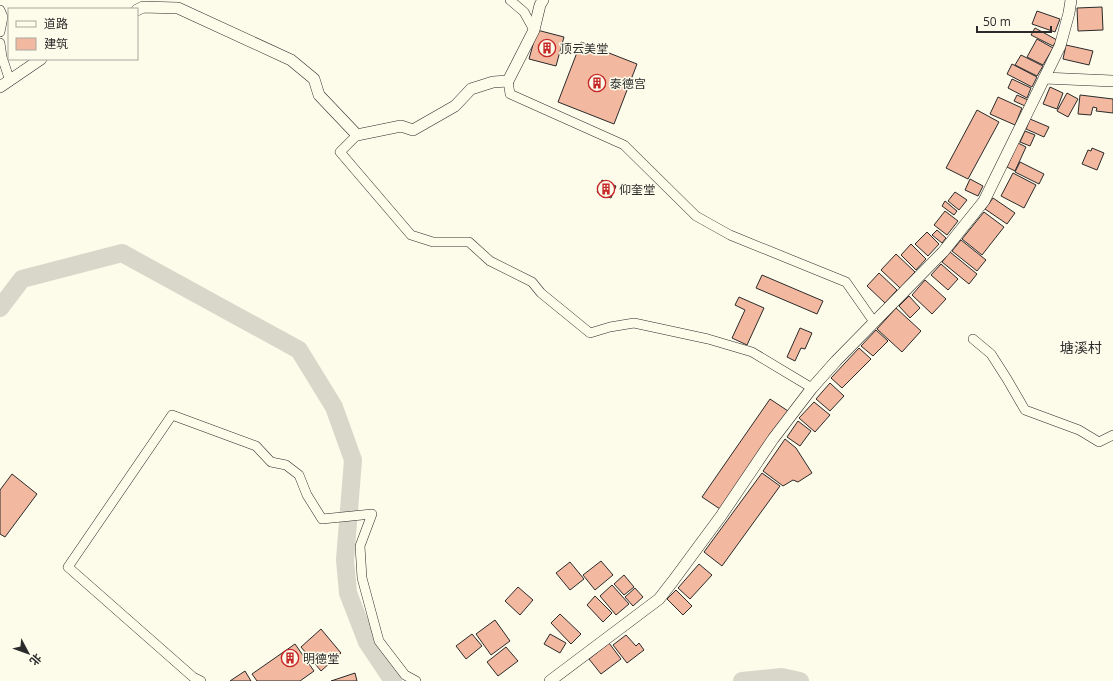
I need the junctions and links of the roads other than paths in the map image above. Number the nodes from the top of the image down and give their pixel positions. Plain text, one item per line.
1 (510, 0) edge
2 (543, 0) edge
3 (1071, 0) edge
4 (0, 10) edge
5 (138, 10) edge
6 (534, 30) junction
7 (0, 32) edge
8 (0, 43) edge
9 (40, 60) edge
10 (1044, 78) junction
11 (508, 80) junction
12 (10, 81) junction
13 (1113, 81) edge
14 (0, 88) edge
15 (358, 135) junction
16 (874, 322) junction
17 (973, 339) dead end
18 (812, 388) junction
19 (1113, 435) edge
20 (552, 680) edge
21 (201, 681) edge
22 (416, 681) edge

1 - 6 street
2 - 6 street
3 - 10 street
4 - 7 street
5 - 15 street
6 - 11 street
8 - 12 street
9 - 12 street
10 - 13 street
10 - 16 street
11 - 15 street
11 - 16 street
12 - 14 street
15 - 18 street
16 - 18 street
17 - 19 street
18 - 20 street
21 - 22 street

